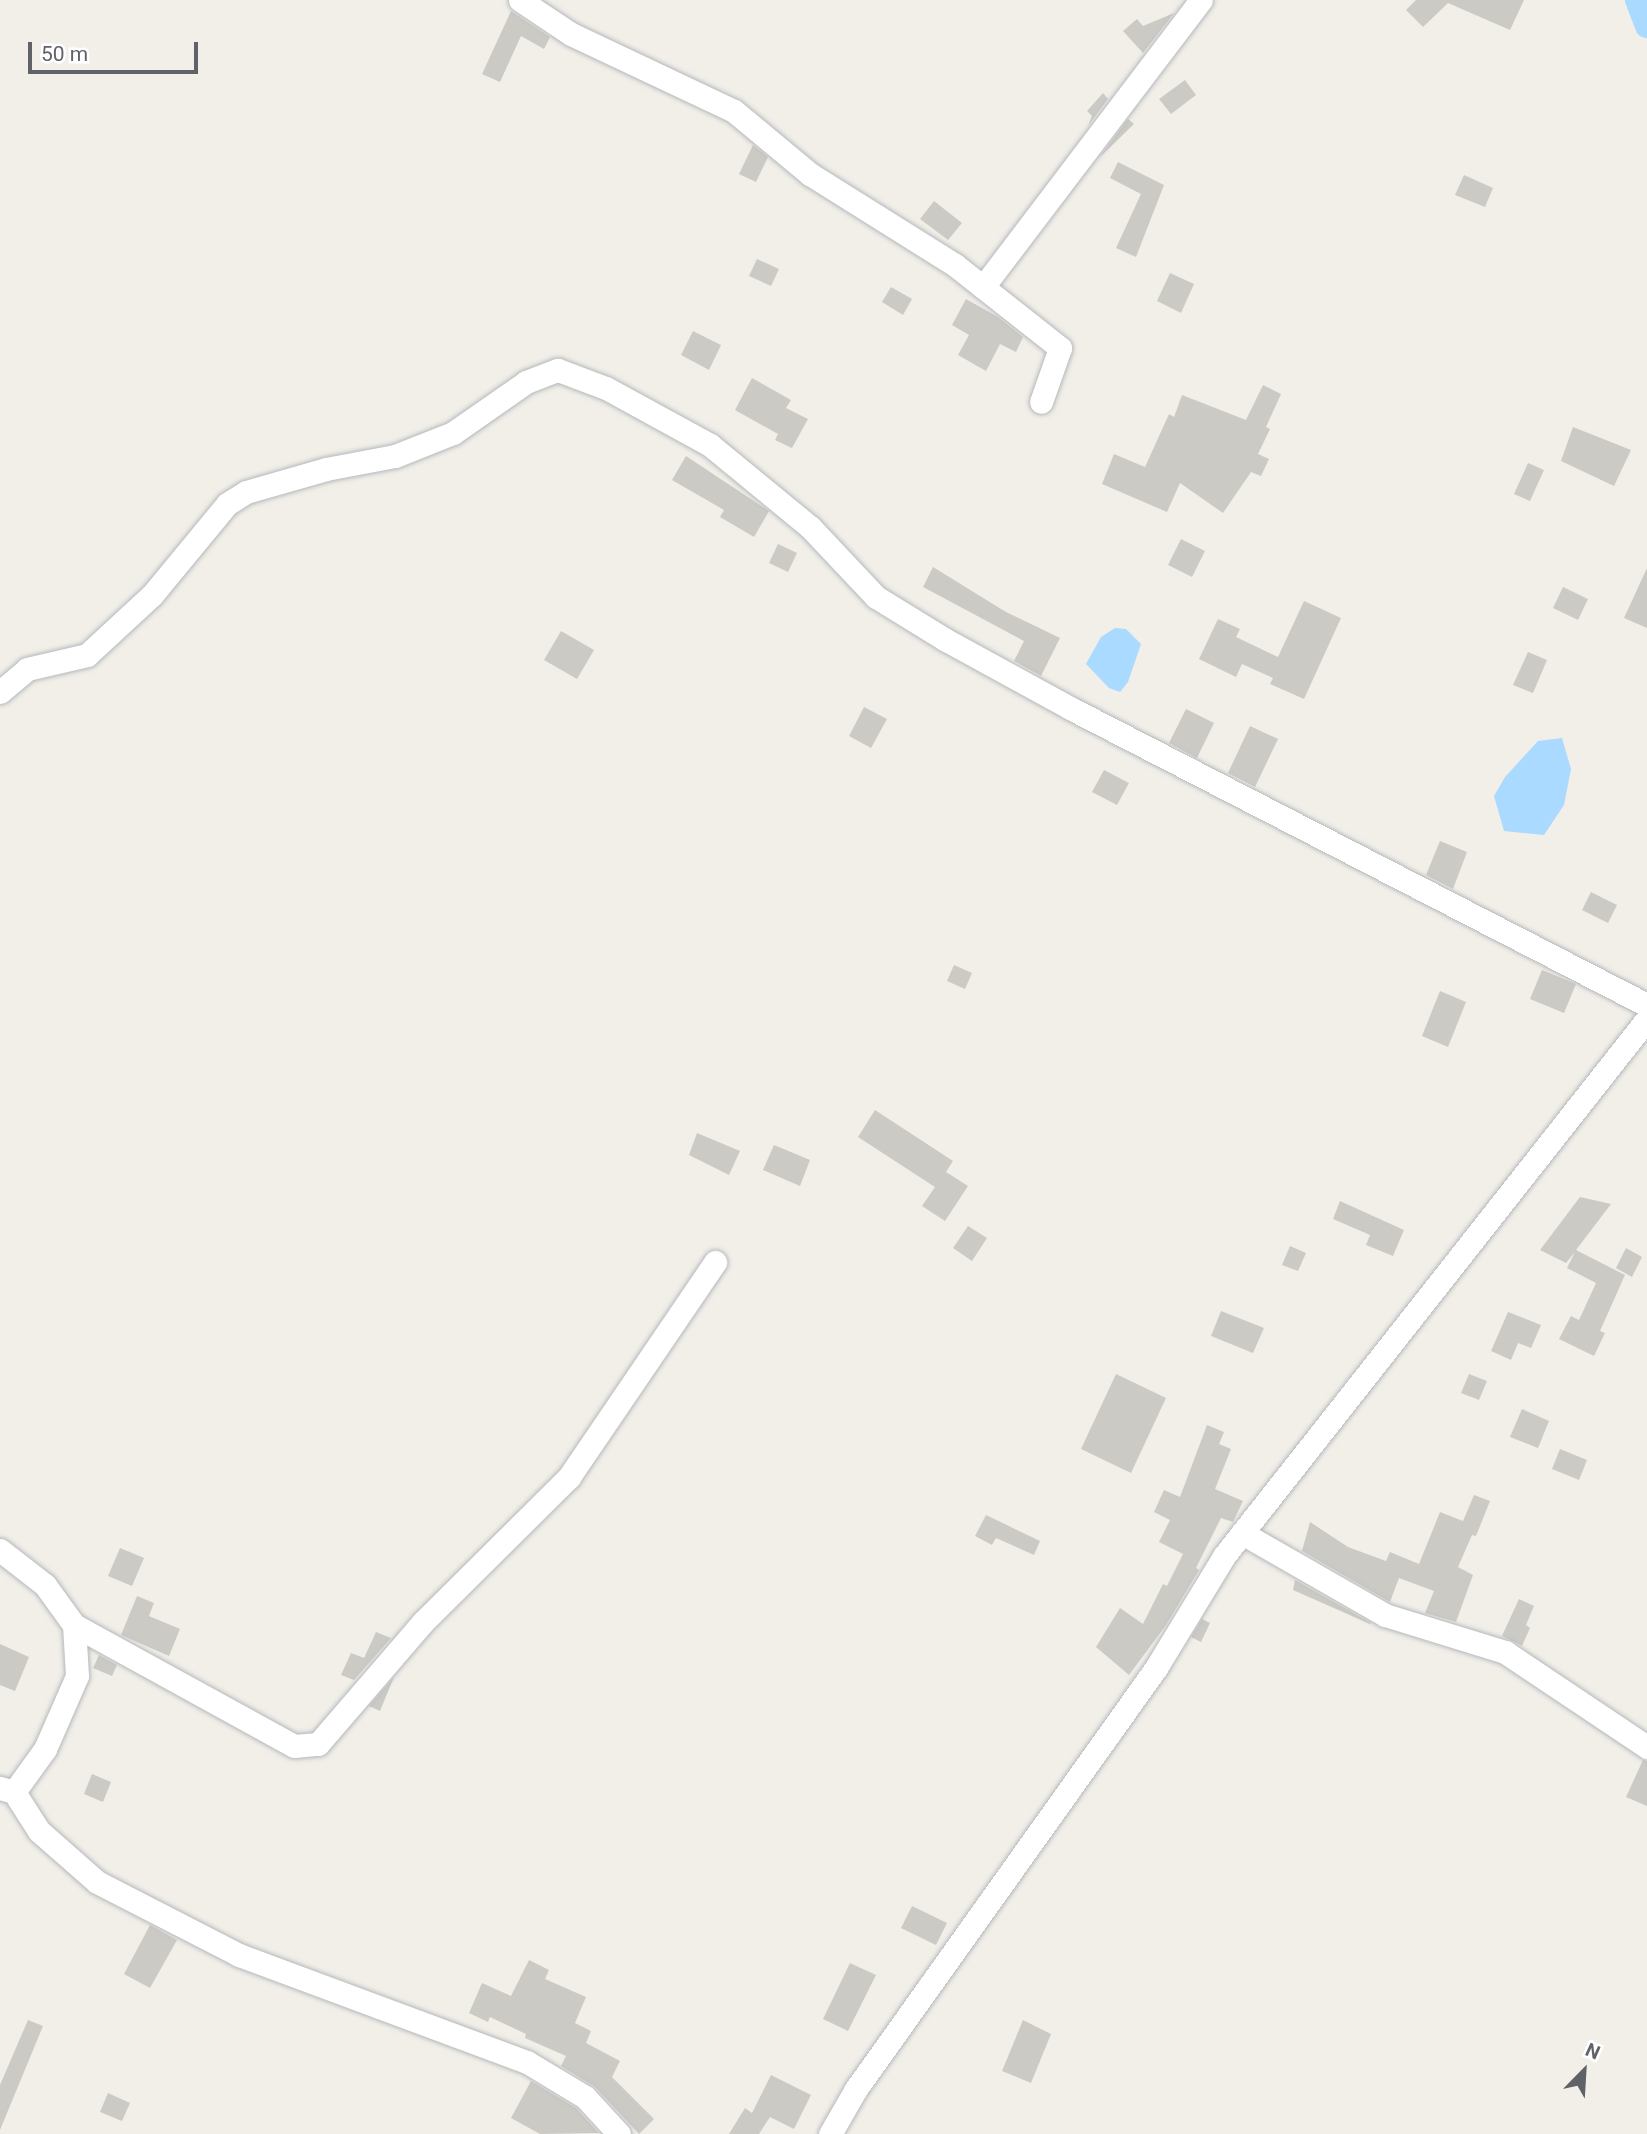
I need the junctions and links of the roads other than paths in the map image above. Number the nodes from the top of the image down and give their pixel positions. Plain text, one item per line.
1 (520, 0) edge
2 (1201, 0) edge
3 (983, 287) junction
4 (1041, 402) dead end
5 (0, 692) edge
6 (1647, 1004) edge
7 (1647, 1019) edge
8 (716, 1262) dead end
9 (1242, 1533) junction
10 (0, 1550) edge
11 (74, 1625) junction
12 (1647, 1747) edge
13 (7, 1790) edge
14 (619, 2134) edge
15 (830, 2134) edge

1 - 3 street
2 - 3 street
3 - 4 street
5 - 6 street
7 - 9 street
8 - 11 street
9 - 12 street
9 - 15 street
10 - 11 street
11 - 13 street
13 - 14 street

